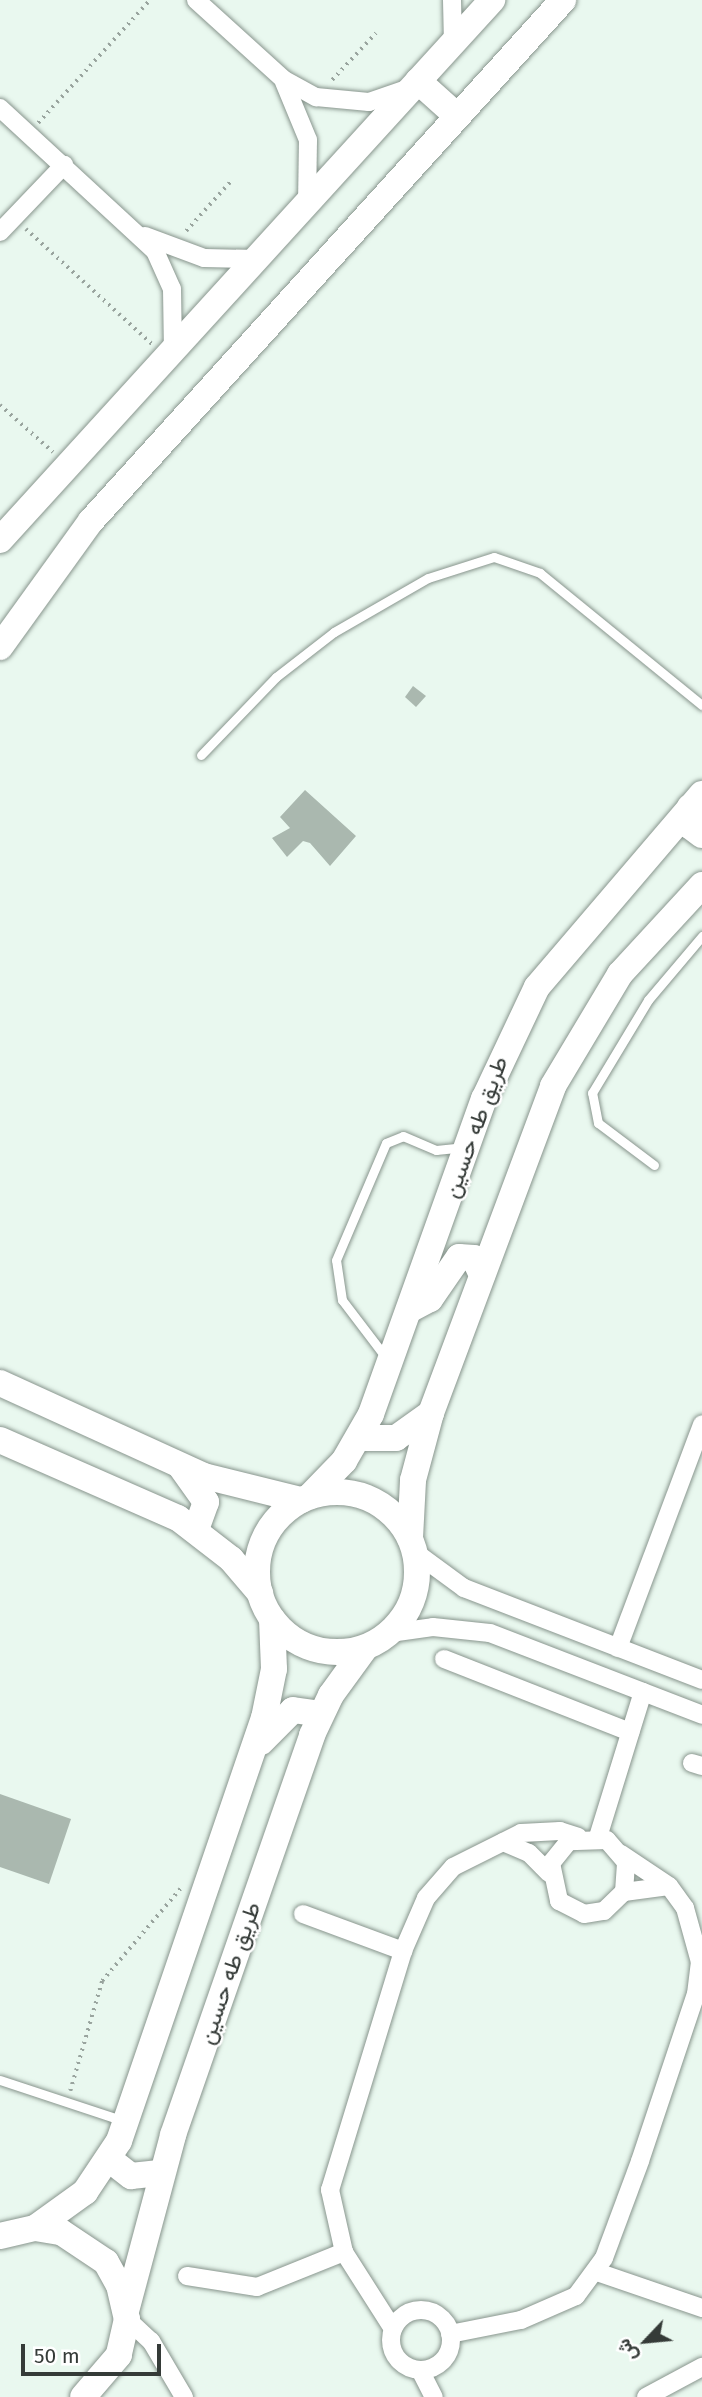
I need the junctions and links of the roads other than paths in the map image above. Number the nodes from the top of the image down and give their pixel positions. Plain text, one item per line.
1 (196, 0) edge
2 (452, 0) edge
3 (492, 0) edge
4 (563, 0) edge
5 (453, 43) junction
6 (282, 79) junction
7 (418, 81) junction
8 (0, 108) edge
9 (457, 116) junction
10 (64, 165) junction
11 (307, 205) junction
12 (0, 232) edge
13 (142, 235) junction
14 (257, 259) junction
15 (170, 354) junction
16 (0, 540) edge
17 (0, 647) edge
18 (702, 705) edge
19 (201, 755) dead end
20 (696, 801) edge
21 (702, 835) edge
22 (702, 885) edge
23 (702, 936) edge
24 (467, 1144) junction
25 (654, 1165) dead end
26 (482, 1275) junction
27 (409, 1310) junction
28 (390, 1363) junction
29 (0, 1382) edge
30 (431, 1413) junction
31 (702, 1424) edge
32 (359, 1438) junction
33 (0, 1440) edge
34 (181, 1466) junction
35 (306, 1498) junction
36 (197, 1530) junction
37 (412, 1545) junction
38 (260, 1593) junction
39 (525, 1612) junction
40 (272, 1619) junction
41 (390, 1633) junction
42 (513, 1641) junction
43 (365, 1648) junction
44 (618, 1648) junction
45 (444, 1659) dead end
46 (702, 1680) edge
47 (643, 1692) junction
48 (320, 1714) junction
49 (702, 1715) edge
50 (630, 1732) junction
51 (254, 1748) junction
52 (578, 1837) junction
53 (598, 1837) junction
54 (503, 1842) junction
55 (621, 1854) junction
56 (549, 1873) junction
57 (668, 1886) junction
58 (624, 1892) junction
59 (694, 1905) edge
60 (303, 1914) dead end
61 (403, 1951) junction
62 (697, 2010) edge
63 (0, 2080) edge
64 (126, 2122) junction
65 (109, 2159) junction
66 (162, 2173) junction
67 (35, 2228) junction
68 (0, 2236) edge
69 (344, 2252) junction
70 (597, 2272) junction
71 (187, 2276) dead end
72 (702, 2308) edge
73 (126, 2315) junction
74 (393, 2329) junction
75 (450, 2334) junction
76 (702, 2367) edge
77 (420, 2370) junction
78 (83, 2397) edge
79 (184, 2397) edge
80 (434, 2397) edge
81 (646, 2397) edge

1 - 6 street
2 - 5 street
3 - 5 main road
4 - 9 main road
5 - 7 main road
6 - 7 street
6 - 11 street
7 - 9 main road
7 - 11 main road
8 - 10 street
9 - 17 main road
10 - 12 street
10 - 13 street
11 - 14 main road
13 - 14 street
13 - 15 street
14 - 15 main road
15 - 16 main road
18 - 19 lane
20 - 21 main road
20 - 24 main road, طريق طه حسين
22 - 26 main road
23 - 25 lane
24 - 27 main road, طريق طه حسين
24 - 28 lane
26 - 27 main road
26 - 30 main road
27 - 28 main road, طريق طه حسين
28 - 32 main road, طريق طه حسين
29 - 34 main road
30 - 32 main road
30 - 37 main road
31 - 44 street
32 - 35 main road, طريق طه حسين
33 - 36 main road
34 - 35 main road
34 - 36 main road
35 - 37 main road
35 - 38 main road
36 - 38 main road
37 - 39 street
37 - 41 main road
38 - 40 main road
39 - 42 street
39 - 44 street
40 - 43 main road
40 - 51 main road, طريق طه حسين
41 - 42 street
41 - 43 main road
42 - 47 street
43 - 48 main road, طريق طه حسين
44 - 46 street
45 - 50 street
47 - 49 street
47 - 50 street
48 - 51 main road
48 - 66 main road, طريق طه حسين
50 - 53 street
51 - 64 main road, طريق طه حسين
52 - 53 street
52 - 54 street
52 - 56 street
53 - 55 street
54 - 56 street
54 - 61 street
55 - 57 street
55 - 58 street
56 - 58 street
57 - 58 street
57 - 59 street
59 - 62 street
60 - 61 street
61 - 69 street
62 - 70 street
63 - 64 lane
64 - 65 main road, طريق طه حسين
65 - 66 main road
65 - 67 main road, طريق طه حسين
66 - 73 main road, طريق طه حسين
67 - 68 main road
67 - 73 main road
69 - 71 street
69 - 74 street
70 - 72 street
70 - 75 street
73 - 78 main road, طريق طه حسين
73 - 79 street
74 - 75 street
74 - 77 street
75 - 77 street
76 - 81 street
77 - 80 street

